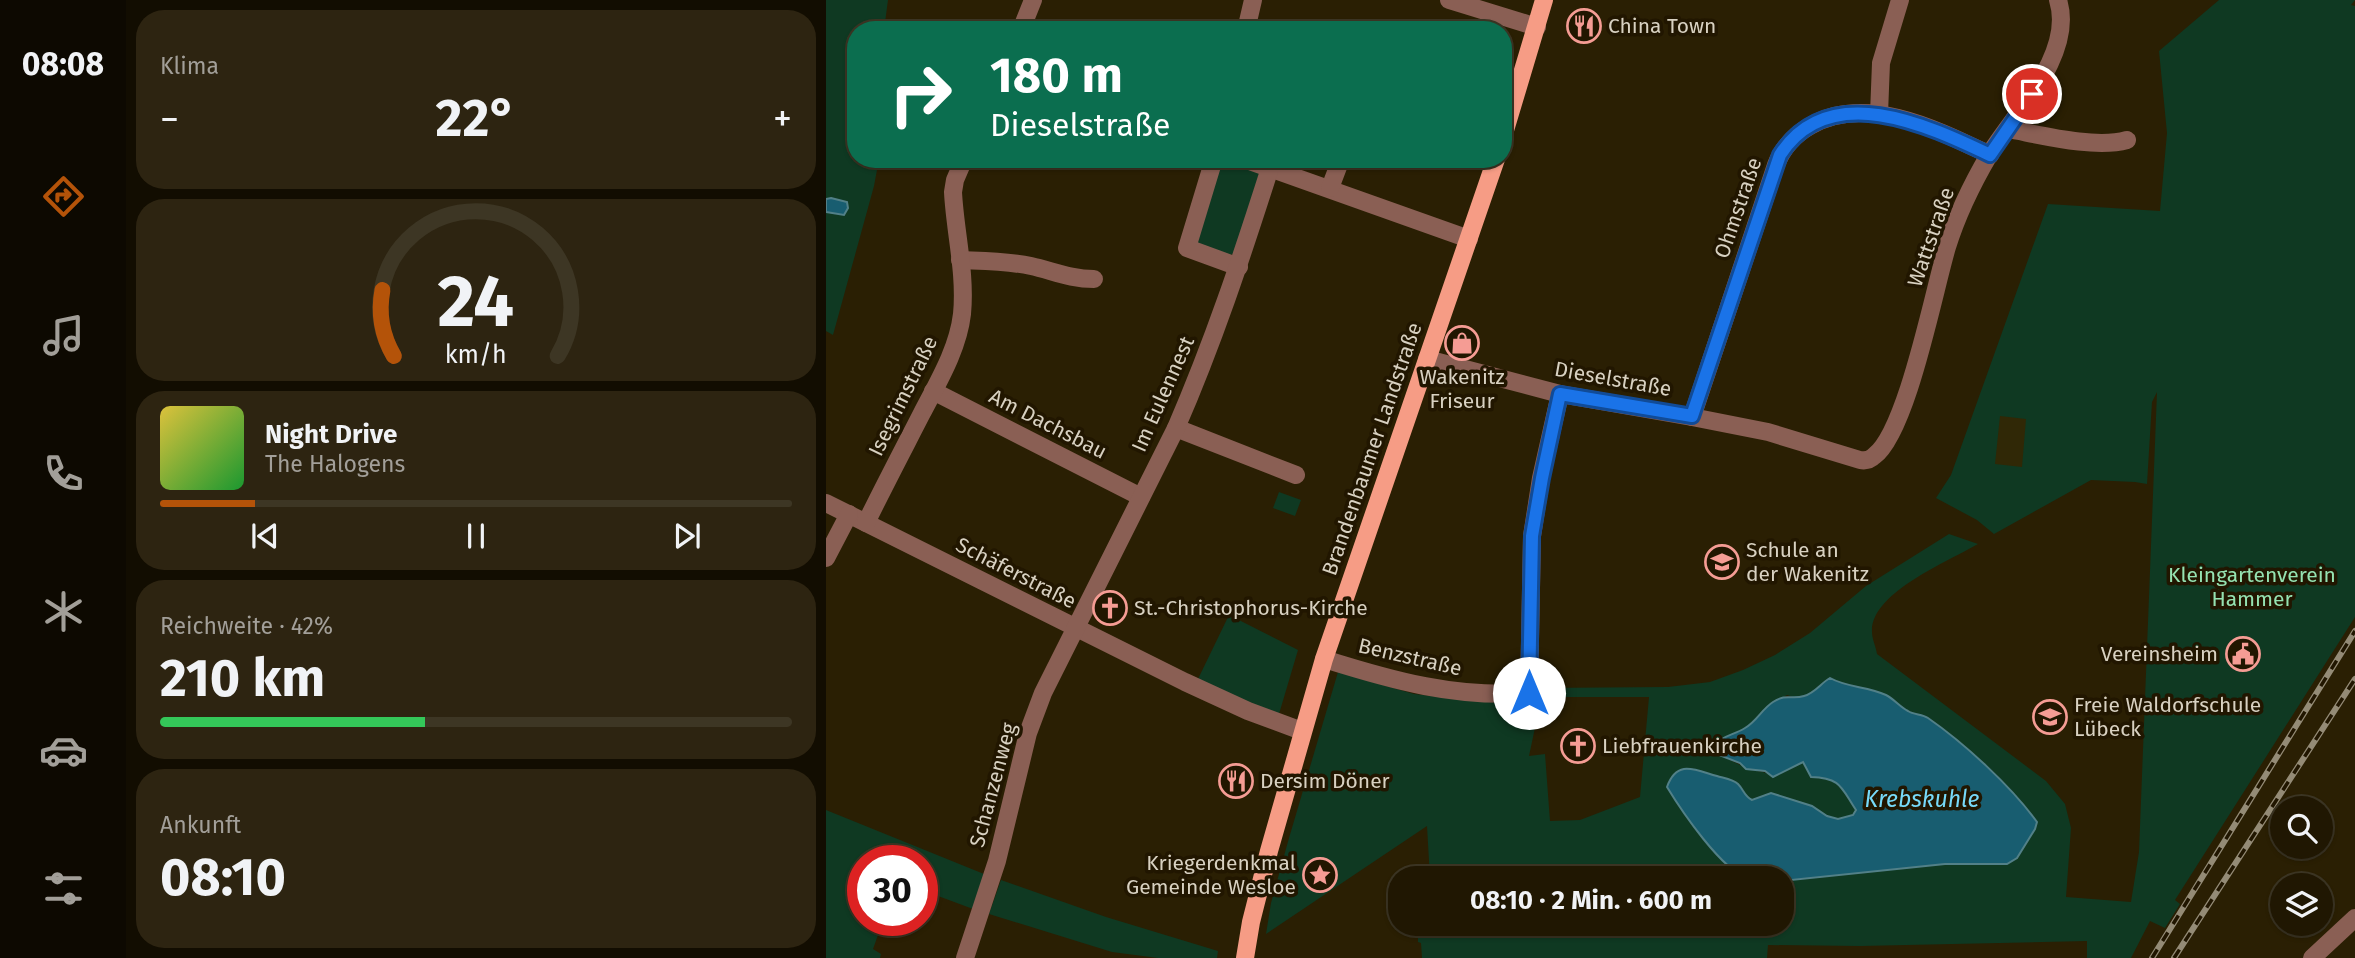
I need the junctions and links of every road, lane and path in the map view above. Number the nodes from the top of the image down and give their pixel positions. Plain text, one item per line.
1 (1033, 0) edge
2 (1253, 0) edge
3 (1449, 0) edge
4 (1544, 0) edge
5 (1900, 0) edge
6 (2065, 2) edge
7 (1025, 21) edge
8 (1248, 21) edge
9 (1537, 27) junction
10 (1512, 108) edge
11 (1879, 114) junction
12 (2008, 129) junction
13 (2127, 140) dead end
14 (1990, 155) junction
15 (960, 168) edge
16 (1211, 168) edge
17 (1270, 168) joint
18 (1338, 168) edge
19 (1493, 168) edge
20 (1331, 188) junction
21 (1469, 239) junction
22 (960, 260) junction
23 (1238, 267) junction
24 (1094, 279) dead end
25 (1427, 359) junction
26 (933, 391) junction
27 (1560, 394) junction
28 (1692, 416) junction
29 (1176, 428) junction
30 (1871, 459) joint
31 (1296, 475) dead end
32 (1141, 497) junction
33 (826, 503) edge
34 (857, 518) junction
35 (826, 558) edge
36 (1075, 628) junction
37 (1324, 659) junction
38 (1302, 731) junction
39 (2355, 918) edge
40 (965, 958) edge
41 (1245, 958) edge
42 (2312, 958) edge

1 - 7 street
2 - 8 street
3 - 9 street
4 - 9 main road
5 - 11 street
6 - 12 street, Wattstraße
9 - 10 main road
11 - 14 street, Ohmstraße
11 - 28 street, Ohmstraße
12 - 13 street
12 - 14 street, Wattstraße
14 - 30 street, Wattstraße
15 - 22 street, Isegrimstraße
16 - 23 street
17 - 20 street
17 - 23 street, Im Eulennest
18 - 20 street
19 - 21 main road, Brandenbaumer Landstraße
20 - 21 street
21 - 25 main road, Brandenbaumer Landstraße
22 - 24 street
22 - 26 street, Isegrimstraße
23 - 29 street, Im Eulennest
25 - 27 street, Dieselstraße
25 - 37 main road, Brandenbaumer Landstraße
26 - 32 street, Am Dachsbau
26 - 34 street, Isegrimstraße
27 - 28 street, Dieselstraße
27 - 37 street, Benzstraße
28 - 30 street, Dieselstraße
29 - 31 street
29 - 32 street, Im Eulennest
32 - 36 street, Im Eulennest
33 - 34 street, Schäferstraße
34 - 35 street, Isegrimstraße
34 - 36 street, Schäferstraße
36 - 38 street, Schäferstraße
36 - 40 street, Schanzenweg
37 - 38 main road, Brandenbaumer Landstraße
38 - 41 main road, Brandenbaumer Landstraße
39 - 42 street

